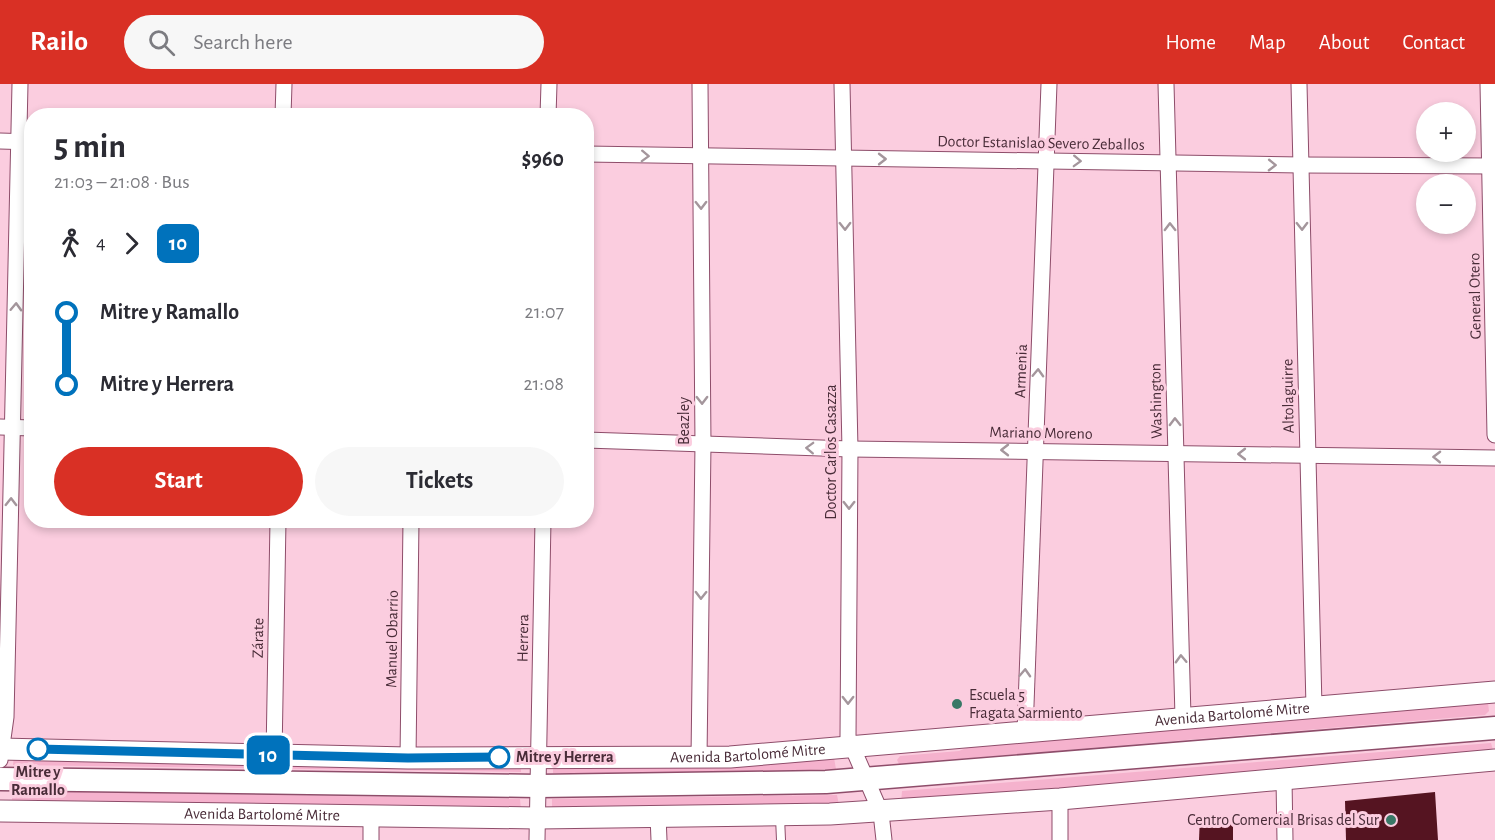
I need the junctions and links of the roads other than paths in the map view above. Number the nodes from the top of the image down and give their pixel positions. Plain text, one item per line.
1 (20, 84) edge
2 (284, 84) edge
3 (549, 84) edge
4 (700, 84) edge
5 (842, 84) edge
6 (1049, 84) edge
7 (1166, 84) edge
8 (1299, 84) edge
9 (1488, 84) edge
10 (284, 108) edge
11 (548, 108) edge
12 (24, 130) edge
13 (0, 141) edge
14 (24, 142) edge
15 (594, 154) edge
16 (700, 158) junction
17 (844, 159) junction
18 (1046, 160) junction
19 (1168, 164) junction
20 (1301, 165) junction
21 (1493, 166) edge
22 (24, 284) edge
23 (6, 427) edge
24 (24, 428) edge
25 (1495, 435) edge
26 (594, 440) edge
27 (703, 444) junction
28 (850, 449) junction
29 (1036, 451) junction
30 (1175, 453) junction
31 (1307, 454) junction
32 (1495, 459) edge
33 (278, 528) edge
34 (411, 528) edge
35 (543, 528) edge
36 (1495, 692) edge
37 (1314, 707) junction
38 (1183, 717) junction
39 (1495, 728) edge
40 (1025, 732) junction
41 (851, 748) junction
42 (1, 753) edge
43 (274, 756) junction
44 (539, 757) junction
45 (408, 758) junction
46 (699, 758) junction
47 (1495, 760) edge
48 (0, 779) edge
49 (866, 779) junction
50 (1284, 779) junction
51 (538, 786) junction
52 (1060, 799) junction
53 (0, 811) edge
54 (881, 813) junction
55 (780, 815) junction
56 (371, 816) junction
57 (658, 816) junction
58 (537, 818) junction
59 (371, 840) edge
60 (537, 840) edge
61 (659, 840) edge
62 (781, 840) edge
63 (884, 840) edge
64 (1060, 840) edge
65 (1285, 840) edge

1 - 12 street
2 - 10 street
3 - 11 street
4 - 16 street, Beazley
5 - 17 street, Doctor Carlos Casazza
6 - 18 street, Armenia
7 - 19 street, Washington
8 - 20 street, Altolaguirre
9 - 21 street, General Otero
13 - 14 street
15 -> 16 street, Doctor Estanislao Severo Zeballos
16 - 17 street, Doctor Estanislao Severo Zeballos
16 -> 27 street, Beazley
17 -> 18 street, Doctor Estanislao Severo Zeballos
17 -> 28 street, Doctor Carlos Casazza
18 -> 19 street, Doctor Estanislao Severo Zeballos
29 -> 18 street, Armenia
19 -> 20 street, Doctor Estanislao Severo Zeballos
30 -> 19 street, Washington
20 - 21 street, Doctor Estanislao Severo Zeballos
20 -> 31 street, Altolaguirre
21 - 25 street, General Otero
23 -> 22 street
23 - 24 street
42 -> 23 street
26 - 27 street, Mariano Moreno
28 -> 27 street, Mariano Moreno
27 -> 46 street, Beazley
29 -> 28 street, Mariano Moreno
28 -> 41 street, Doctor Carlos Casazza
29 - 30 street, Mariano Moreno
40 -> 29 street, Armenia
31 -> 30 street, Mariano Moreno
38 -> 30 street, Washington
32 -> 31 street, Mariano Moreno
31 - 37 street, Altolaguirre
33 - 43 street, Zárate
34 - 45 street, Manuel Obarrio
35 - 44 street, Herrera
36 - 37 street, Avenida Bartolomé Mitre
37 - 38 street, Avenida Bartolomé Mitre
38 - 40 street, Avenida Bartolomé Mitre
39 - 49 main road, Avenida Bartolomé Mitre
40 - 41 street, Avenida Bartolomé Mitre
41 - 46 street, Avenida Bartolomé Mitre
41 - 49 street, Doctor Carlos Casazza
42 - 43 street, Avenida Bartolomé Mitre
43 - 45 street, Avenida Bartolomé Mitre
44 - 45 street, Avenida Bartolomé Mitre
44 - 46 street, Avenida Bartolomé Mitre
44 - 51 street, Herrera
47 - 50 street, Avenida Bartolomé Mitre
48 - 51 main road, Avenida Bartolomé Mitre
49 - 51 main road, Avenida Bartolomé Mitre
49 - 54 street, Doctor Carlos Casazza
50 - 52 street, Avenida Bartolomé Mitre
50 - 65 street
51 - 58 street, Herrera
52 - 54 street, Avenida Bartolomé Mitre
52 - 64 street
53 - 56 street, Avenida Bartolomé Mitre
54 - 55 street, Avenida Bartolomé Mitre
54 - 63 street, Doctor Carlos Casazza
55 - 57 street, Avenida Bartolomé Mitre
55 - 62 lane
56 - 58 street, Avenida Bartolomé Mitre
56 - 59 street
57 - 58 street, Avenida Bartolomé Mitre
57 - 61 street
58 - 60 street, Herrera

